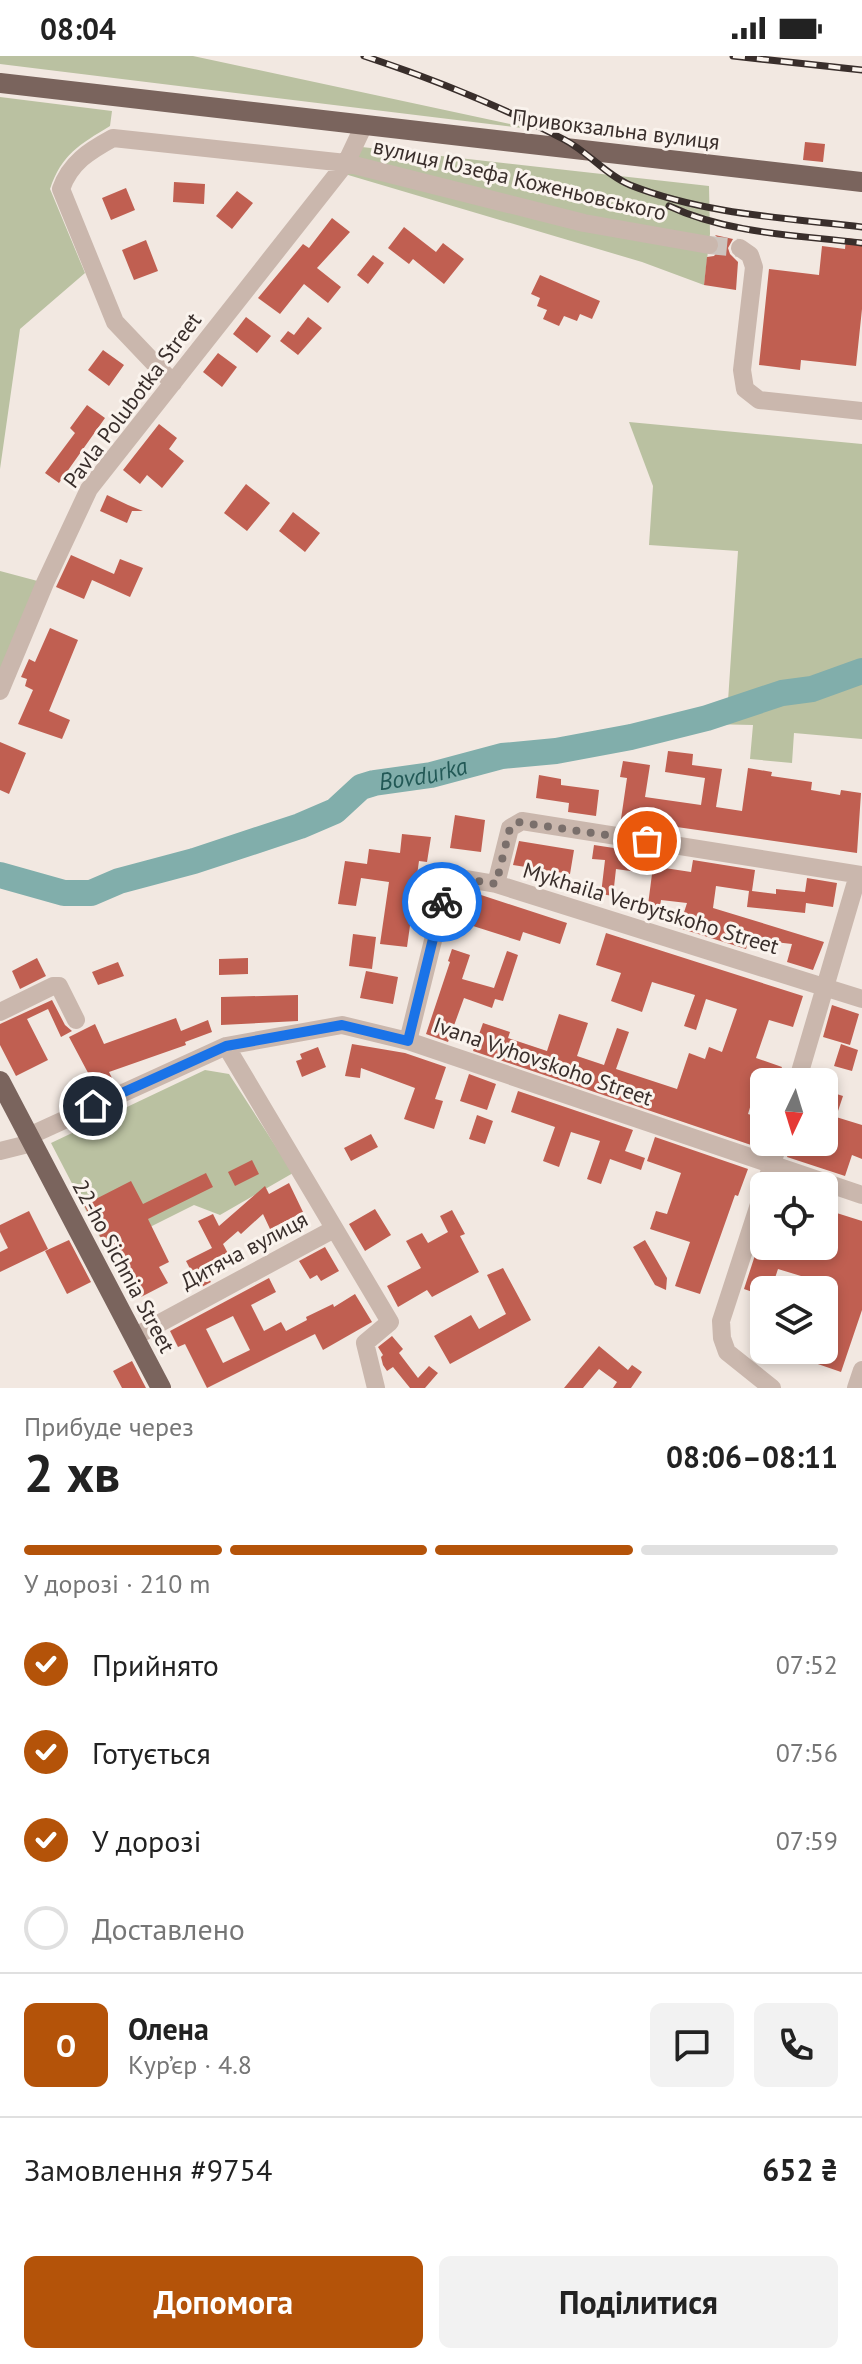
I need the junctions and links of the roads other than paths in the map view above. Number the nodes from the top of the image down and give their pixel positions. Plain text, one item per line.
1 (0, 83) edge
2 (364, 125) junction
3 (346, 163) junction
4 (862, 182) edge
5 (709, 245) tunnel mouth
6 (740, 248) dead end
7 (173, 383) junction
8 (862, 411) edge
9 (0, 691) edge
10 (860, 875) edge
11 (496, 884) junction
12 (826, 988) junction
13 (862, 999) edge
14 (0, 1012) edge
15 (76, 1020) dead end
16 (408, 1041) junction
17 (226, 1046) junction
18 (801, 1068) edge
19 (0, 1081) edge
20 (30, 1139) junction
21 (0, 1151) edge
22 (775, 1156) edge
23 (772, 1165) junction
24 (770, 1172) edge
25 (862, 1195) edge
26 (334, 1229) junction
27 (750, 1231) edge
28 (134, 1337) junction
29 (862, 1370) edge
30 (161, 1388) edge
31 (376, 1388) edge
32 (772, 1388) edge
33 (856, 1388) edge

1 - 2 main road, вулиця Юзефа Коженьовського
2 - 3 street, вулиця Юзефа Коженьовського
2 - 4 main road, Привокзальна вулиця
3 - 5 street, вулиця Юзефа Коженьовського
3 - 7 street, Pavla Polubotka Street
3 - 7 street
6 - 8 street
7 - 9 street, Pavla Polubotka Street
10 - 11 street
10 - 12 street
11 - 12 street, Mykhaila Verbytskoho Street
11 - 16 street, Mykhaila Verbytskoho Street
12 - 13 street, Mykhaila Verbytskoho Street
12 - 18 street
14 - 15 street
16 - 17 street, Ivana Vyhovskoho Street
16 - 23 street, Ivana Vyhovskoho Street
17 - 20 street, Ivana Vyhovskoho Street
17 - 26 street, Дитяча вулиця
19 - 20 main road, 22-ho Sichnia Street
20 - 21 street, Ivana Vyhovskoho Street
20 - 28 main road, 22-ho Sichnia Street
22 - 23 street
23 - 24 street
23 - 25 street, Ivana Vyhovskoho Street
26 - 28 street, Дитяча вулиця
26 - 31 street, Дитяча вулиця
27 - 32 street
28 - 30 main road, 22-ho Sichnia Street
29 - 33 street

